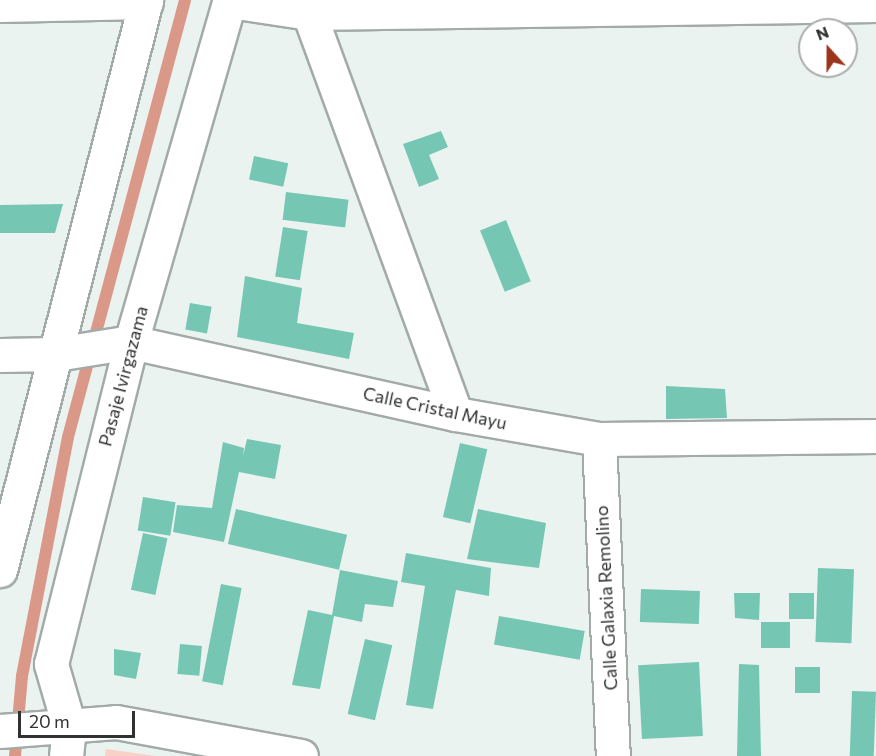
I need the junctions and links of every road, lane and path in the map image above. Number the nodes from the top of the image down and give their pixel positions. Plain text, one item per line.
1 (230, 0) edge
2 (146, 1) edge
3 (0, 5) edge
4 (876, 5) edge
5 (309, 13) junction
6 (131, 342) junction
7 (56, 354) junction
8 (0, 355) edge
9 (456, 414) junction
10 (876, 436) edge
11 (599, 439) junction
12 (0, 570) edge
13 (0, 731) edge
14 (68, 741) edge
15 (301, 756) edge
16 (613, 756) edge

1 - 5 street
1 - 6 street, Pasaje Ivirgazama
2 - 3 street
2 - 7 street
4 - 5 street
5 - 9 street
6 - 7 street, Calle Cristal Mayu
6 - 9 street, Calle Cristal Mayu
6 - 14 street, Pasaje Ivirgazama
7 - 8 street, Calle Cristal Mayu
7 - 12 street
9 - 11 street, Calle Cristal Mayu
10 - 11 street, Calle Cristal Mayu
11 - 16 street, Calle Galaxia Remolino
13 - 14 street
14 - 15 street

